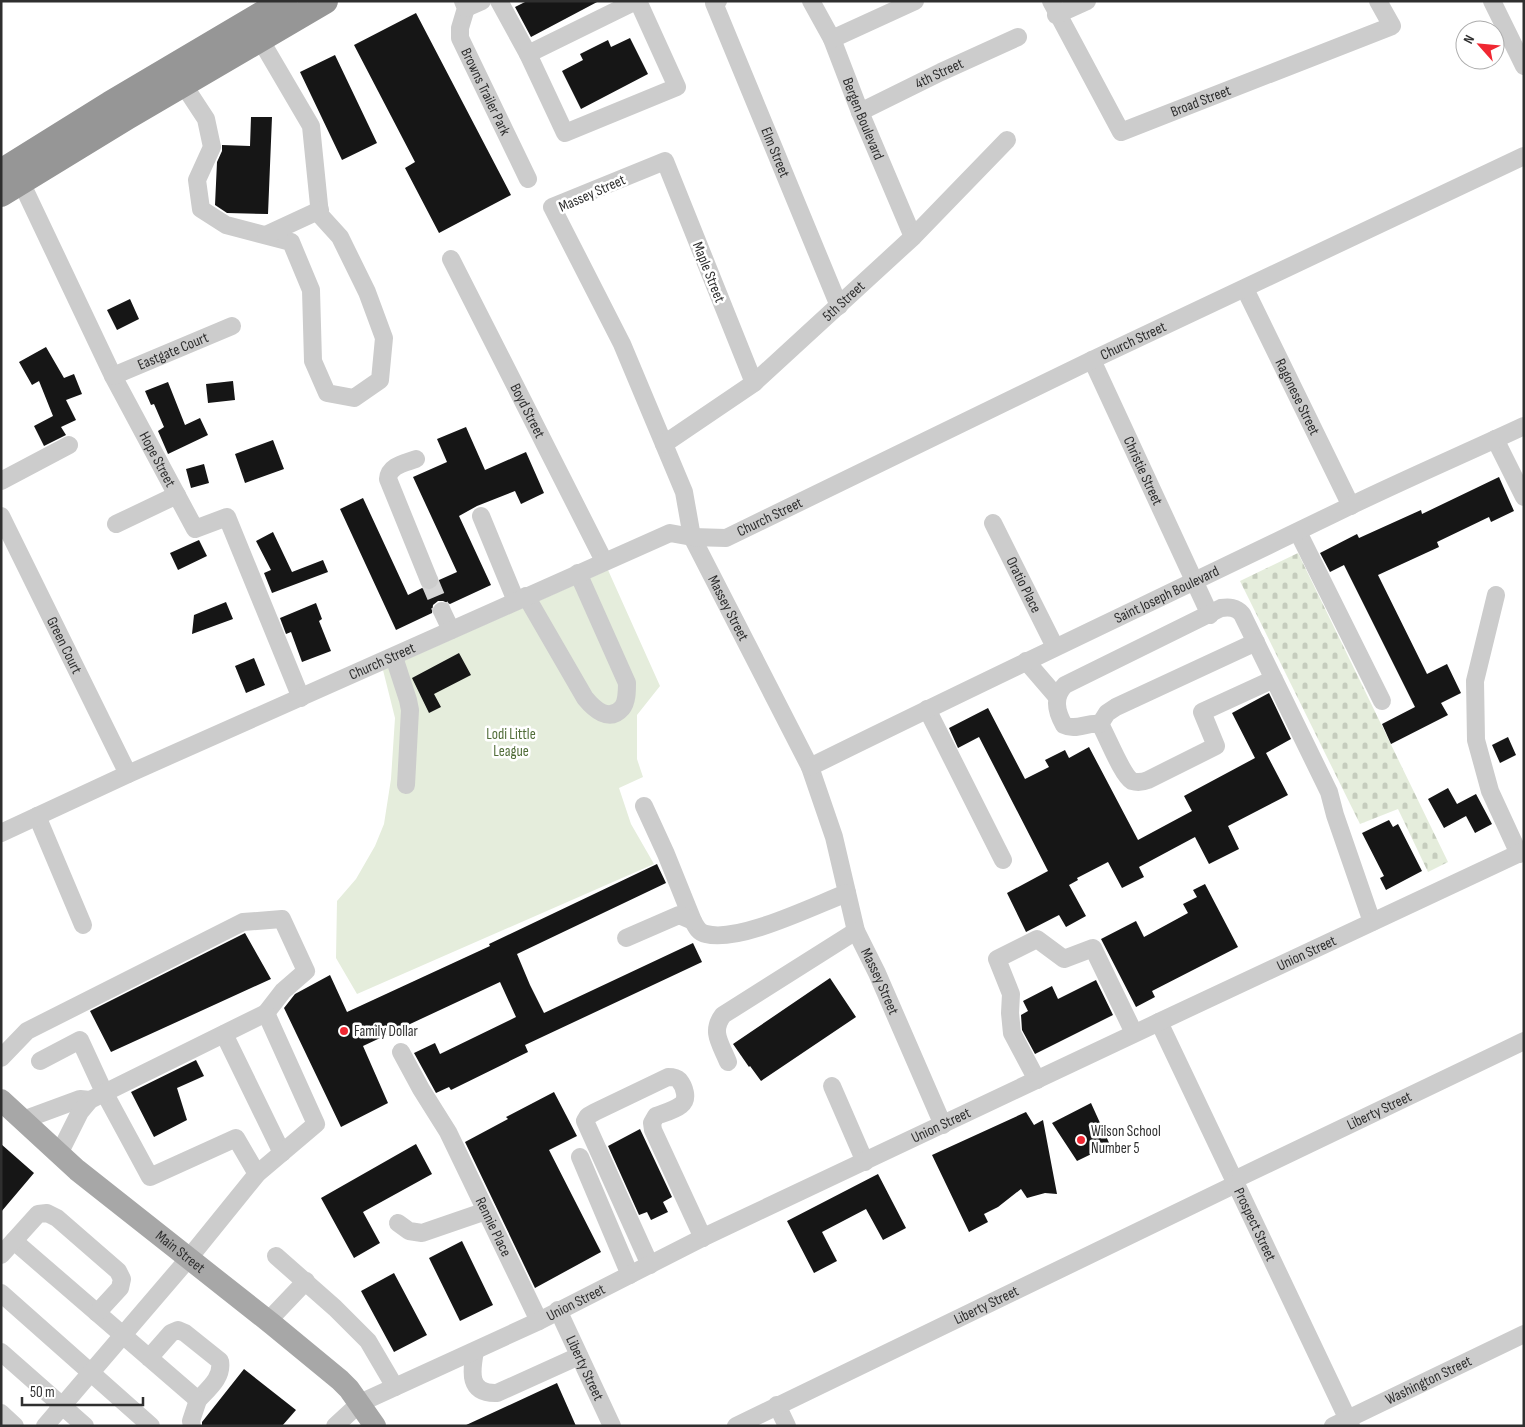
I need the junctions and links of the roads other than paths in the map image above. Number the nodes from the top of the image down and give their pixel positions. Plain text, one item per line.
1 (325, 1) edge
2 (500, 1) edge
3 (637, 1) edge
4 (718, 1) edge
5 (811, 1) edge
6 (915, 1) edge
7 (1088, 1) edge
8 (1378, 1) edge
9 (1492, 1) edge
10 (280, 2) edge
11 (470, 3) edge
12 (1054, 8) edge
13 (1018, 38) dead end
14 (260, 39) junction
15 (832, 39) junction
16 (528, 54) junction
17 (1524, 66) edge
18 (183, 84) junction
19 (860, 112) junction
20 (1007, 140) dead end
21 (1524, 156) edge
22 (665, 161) joint
23 (528, 179) dead end
24 (8, 182) edge
25 (320, 210) junction
26 (266, 235) junction
27 (913, 237) junction
28 (451, 259) dead end
29 (1245, 289) junction
30 (839, 306) junction
31 (232, 326) dead end
32 (1092, 360) junction
33 (113, 376) junction
34 (754, 383) junction
35 (1524, 426) edge
36 (1495, 440) junction
37 (664, 444) junction
38 (69, 445) dead end
39 (416, 459) dead end
40 (1, 481) edge
41 (177, 494) junction
42 (1524, 497) edge
43 (1351, 506) junction
44 (1, 516) edge
45 (481, 516) dead end
46 (993, 523) dead end
47 (116, 524) dead end
48 (1298, 532) junction
49 (692, 537) junction
50 (604, 562) junction
51 (578, 573) junction
52 (429, 580) tunnel mouth
53 (1196, 581) junction
54 (1496, 595) dead end
55 (521, 599) junction
56 (442, 611) tunnel mouth
57 (1210, 615) junction
58 (451, 630) junction
59 (1256, 642) junction
60 (1054, 647) junction
61 (394, 657) junction
62 (1026, 661) junction
63 (1274, 679) junction
64 (1057, 697) junction
65 (301, 698) junction
66 (1382, 702) dead end
67 (927, 709) junction
68 (1100, 724) junction
69 (810, 767) junction
70 (128, 774) junction
71 (406, 785) dead end
72 (644, 806) dead end
73 (37, 816) junction
74 (1, 833) edge
75 (1521, 853) edge
76 (1003, 860) dead end
77 (847, 894) junction
78 (693, 921) junction
79 (1372, 922) junction
80 (83, 924) dead end
81 (856, 931) junction
82 (626, 938) dead end
83 (266, 1013) junction
84 (1159, 1022) junction
85 (224, 1034) junction
86 (1134, 1034) junction
87 (1524, 1041) edge
88 (401, 1052) dead end
89 (1, 1058) edge
90 (40, 1061) dead end
91 (728, 1062) dead end
92 (1037, 1080) junction
93 (832, 1086) dead end
94 (97, 1096) junction
95 (1, 1100) edge
96 (23, 1120) junction
97 (943, 1125) junction
98 (282, 1153) junction
99 (59, 1154) junction
100 (580, 1157) dead end
101 (865, 1162) junction
102 (258, 1174) junction
103 (1235, 1182) junction
104 (486, 1211) junction
105 (398, 1223) dead end
106 (703, 1238) junction
107 (14, 1241) junction
108 (1, 1256) edge
109 (276, 1256) dead end
110 (189, 1258) junction
111 (650, 1265) junction
112 (630, 1275) junction
113 (306, 1282) junction
114 (1, 1293) edge
115 (558, 1310) junction
116 (97, 1313) junction
117 (268, 1321) junction
118 (539, 1321) junction
119 (1524, 1334) edge
120 (123, 1335) junction
121 (475, 1351) junction
122 (1, 1352) edge
123 (579, 1356) junction
124 (150, 1358) junction
125 (91, 1373) junction
126 (395, 1387) junction
127 (198, 1400) junction
128 (360, 1403) junction
129 (777, 1405) junction
130 (63, 1406) junction
131 (1, 1413) edge
132 (1344, 1423) edge
133 (16, 1426) edge
134 (45, 1426) edge
135 (85, 1426) edge
136 (151, 1426) edge
137 (192, 1426) edge
138 (335, 1426) edge
139 (375, 1426) edge
140 (612, 1426) edge
141 (736, 1426) edge
142 (787, 1426) edge

1 - 14 highway
2 - 16 street
3 - 16 street
3 - 16 street
4 - 30 street, Elm Street
5 - 15 street, Bergen Boulevard
6 - 15 street
7 - 12 street
8 - 12 street, Broad Street
9 - 17 street
10 - 24 highway
11 - 23 street, Browns Trailer Park
13 - 19 street, 4th Street
14 - 18 highway
14 - 25 street
15 - 19 street, Bergen Boulevard
18 - 24 highway
18 - 26 street
19 - 27 street, Bergen Boulevard
20 - 27 street, 5th Street
21 - 29 street, Church Street
22 - 34 street, Maple Street
22 - 37 street, Massey Street
24 - 33 street, Hope Street
25 - 26 street
25 - 26 street
27 - 30 street, 5th Street
28 - 50 street, Boyd Street
29 - 32 street, Church Street
29 - 43 street, Ragonese Street
30 - 34 street, 5th Street
31 - 33 street, Eastgate Court
32 - 49 street, Church Street
32 - 53 street, Christie Street
33 - 41 street, Hope Street
34 - 37 street, 5th Street
35 - 36 street, Saint Joseph Boulevard
36 - 42 street
36 - 43 street, Saint Joseph Boulevard
37 - 49 street, Massey Street
38 - 40 street
39 - 52 street
41 - 47 street
41 - 65 street, Hope Street
43 - 48 street, Saint Joseph Boulevard
44 - 70 street, Green Court
45 - 55 street
46 - 60 street, Oratio Place
48 - 53 street, Saint Joseph Boulevard
48 - 66 street
49 - 50 street, Church Street
49 - 69 street, Massey Street
50 - 51 street, Church Street
51 - 55 street, Church Street
51 - 55 street
53 - 57 street, Christie Street
53 - 60 street, Saint Joseph Boulevard
54 - 75 street
55 - 58 street, Church Street
56 - 58 street
57 - 59 street
57 - 64 street
58 - 61 street, Church Street
59 - 63 street
59 - 68 street
60 - 62 street, Saint Joseph Boulevard
61 - 65 street, Church Street
61 - 71 street
62 - 64 street
62 - 67 street, Saint Joseph Boulevard
63 - 68 street
63 - 79 street
64 - 68 street
65 - 70 street, Church Street
67 - 69 street, Saint Joseph Boulevard
67 - 76 street
69 - 77 street, Massey Street
70 - 73 street, Church Street
72 - 78 street
73 - 74 street, Church Street
73 - 80 street
75 - 79 street, Union Street
77 - 78 street
77 - 81 street, Massey Street
78 - 82 street
79 - 84 street, Union Street
81 - 91 street
81 - 97 street, Massey Street
83 - 85 street
83 - 89 street
83 - 98 street
84 - 86 street, Union Street
84 - 103 street, Prospect Street
85 - 94 street
85 - 98 street
86 - 92 street, Union Street
86 - 92 street
87 - 103 street, Liberty Street
88 - 104 street, Rennie Place
90 - 94 street
92 - 97 street, Union Street
93 - 101 street
94 - 96 street
94 - 99 street
94 - 102 street
95 - 96 main road, Main Street
96 - 99 main road, Main Street
97 - 101 street, Union Street
98 - 102 street
99 - 110 main road, Main Street
100 - 112 street
101 - 106 street, Union Street
102 - 110 street
103 - 129 street, Liberty Street
103 - 132 street, Prospect Street
104 - 105 street
104 - 118 street, Rennie Place
106 - 111 street, Union Street
106 - 111 street
107 - 108 street
107 - 116 street
107 - 116 street
109 - 113 street
110 - 117 main road, Main Street
110 - 120 street
111 - 112 street, Union Street
112 - 115 street, Union Street
113 - 117 street
113 - 126 street
114 - 125 street
115 - 118 street, Union Street
115 - 123 street, Liberty Street
116 - 120 street
117 - 128 main road, Main Street
118 - 121 street, Union Street
119 - 132 street, Washington Street
120 - 124 street
120 - 125 street
121 - 123 street
121 - 126 street, Union Street
122 - 130 street
123 - 140 street, Liberty Street
124 - 127 street
124 - 127 street
125 - 130 street
125 - 136 street
126 - 128 street, Union Street
127 - 137 street
128 - 138 street, Union Street
128 - 139 main road, Main Street
129 - 141 street, Liberty Street
129 - 142 street
130 - 134 street
130 - 135 street
131 - 133 street

